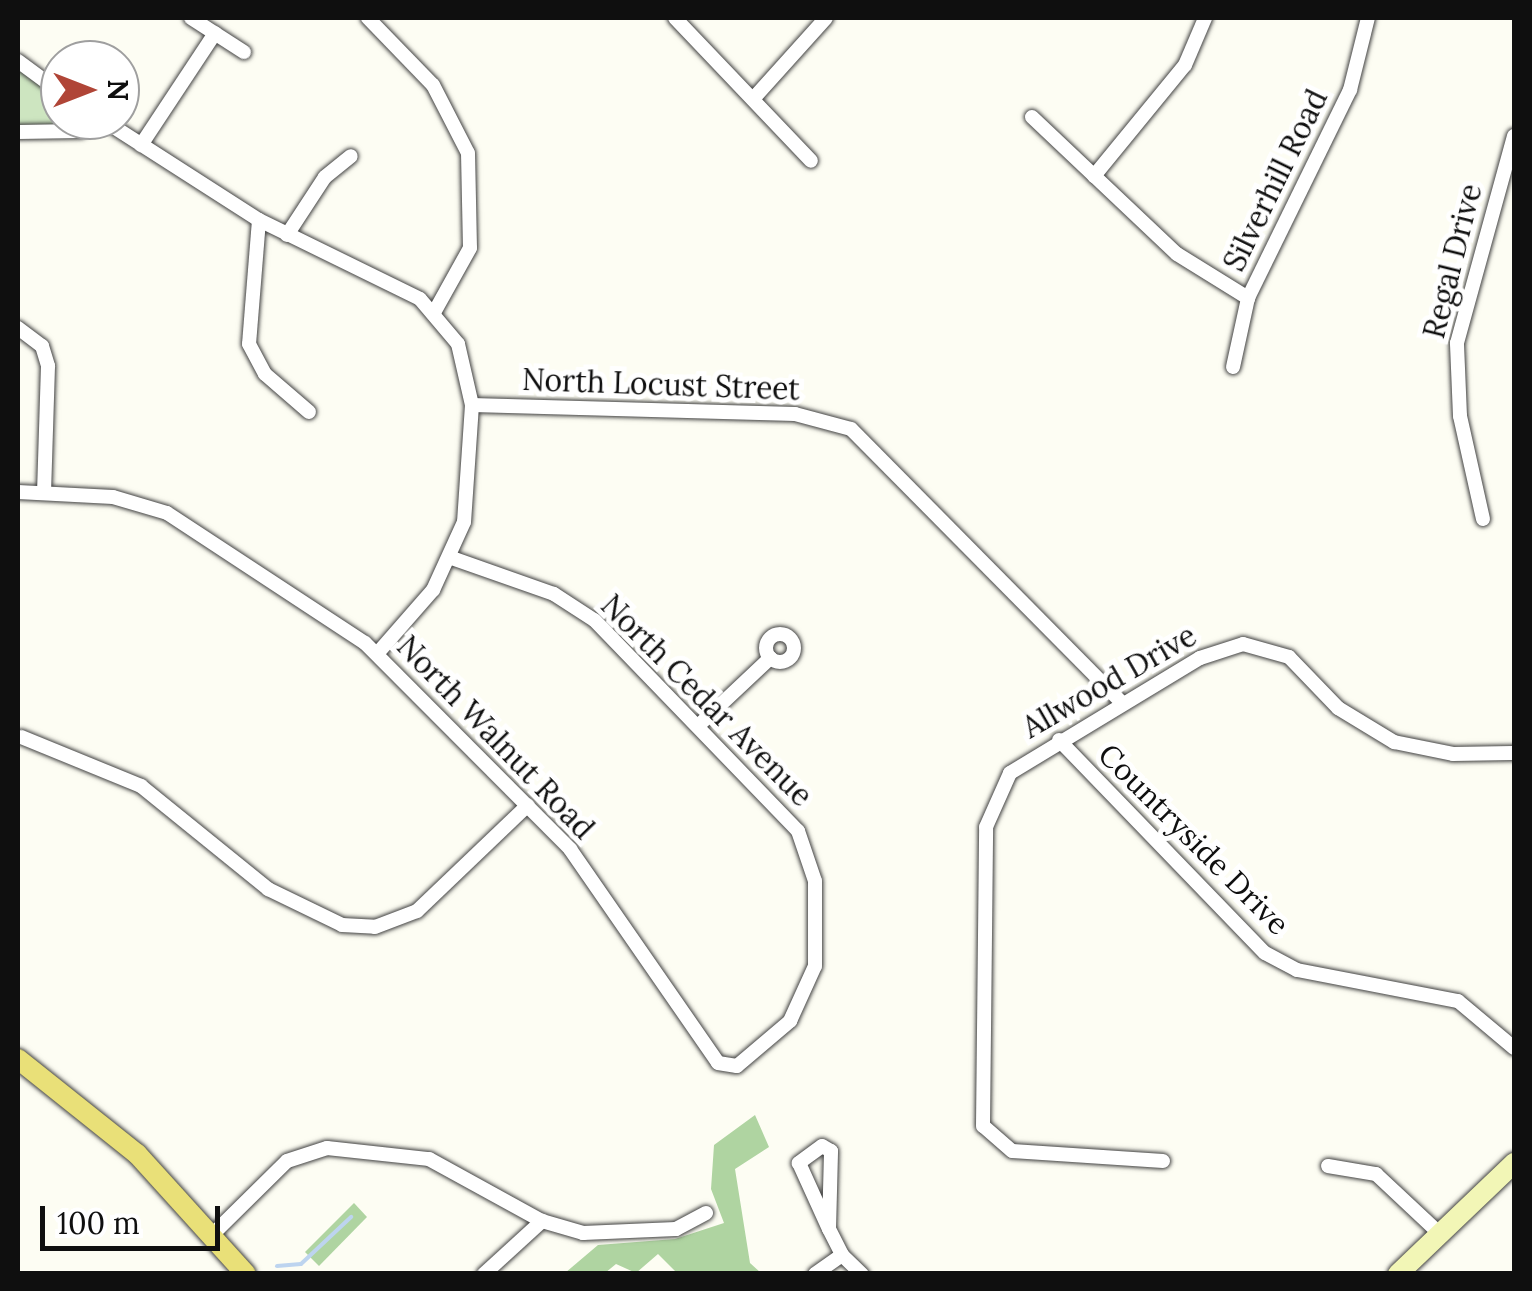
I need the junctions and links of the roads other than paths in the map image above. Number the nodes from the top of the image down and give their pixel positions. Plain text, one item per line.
1 (191, 18) edge
2 (368, 18) edge
3 (675, 18) edge
4 (826, 18) edge
5 (1204, 18) edge
6 (1368, 18) edge
7 (215, 33) junction
8 (244, 52) dead end
9 (18, 61) edge
10 (40, 77) edge
11 (753, 99) junction
12 (1032, 117) dead end
13 (1514, 136) edge
14 (132, 140) edge
15 (141, 146) junction
16 (350, 156) dead end
17 (811, 161) dead end
18 (1094, 176) junction
19 (259, 220) junction
20 (287, 235) junction
21 (1248, 298) junction
22 (435, 311) junction
23 (18, 328) edge
24 (1234, 367) dead end
25 (472, 405) junction
26 (309, 412) dead end
27 (18, 492) edge
28 (44, 492) junction
29 (1484, 519) dead end
30 (452, 558) junction
31 (377, 654) junction
32 (770, 658) dead end
33 (1122, 703) junction
34 (699, 725) junction
35 (21, 737) dead end
36 (1059, 740) junction
37 (1514, 753) edge
38 (528, 805) junction
39 (1514, 1048) edge
40 (750, 1058) joint
41 (18, 1059) edge
42 (1164, 1161) dead end
43 (1514, 1163) edge
44 (1328, 1166) dead end
45 (706, 1213) dead end
46 (542, 1222) junction
47 (829, 1229) junction
48 (1438, 1232) junction
49 (212, 1235) junction
50 (842, 1255) junction
51 (246, 1274) edge
52 (484, 1274) edge
53 (815, 1274) edge
54 (862, 1274) edge
55 (1398, 1274) edge

1 - 7 street
2 - 22 street
3 - 11 street
4 - 11 street
5 - 18 street
6 - 21 street, Silverhill Road
7 - 8 street
7 - 15 street
9 - 10 street
11 - 17 street
12 - 18 street
13 - 29 street, Regal Drive
14 - 15 street
15 - 19 street
16 - 20 street
18 - 21 street
19 - 20 street
19 - 26 street
20 - 22 street
21 - 24 street, Silverhill Road
22 - 25 street
23 - 28 street
25 - 30 street
25 - 33 street, North Locust Street
27 - 28 street, North Walnut Road
28 - 31 street, North Walnut Road
30 - 31 street
30 - 34 street, North Cedar Avenue
31 - 38 street, North Walnut Road
32 - 34 street
33 - 36 street, Allwood Drive
33 - 37 street, Allwood Drive
34 - 40 street, North Cedar Avenue
35 - 38 street
36 - 39 street, Countryside Drive
36 - 42 street, Allwood Drive
38 - 40 street, North Walnut Road
41 - 49 main road
43 - 48 street
44 - 48 street
45 - 46 street
46 - 49 street
46 - 52 street
47 - 47 street
47 - 50 street
48 - 55 street
49 - 51 main road
50 - 53 street
50 - 54 street

